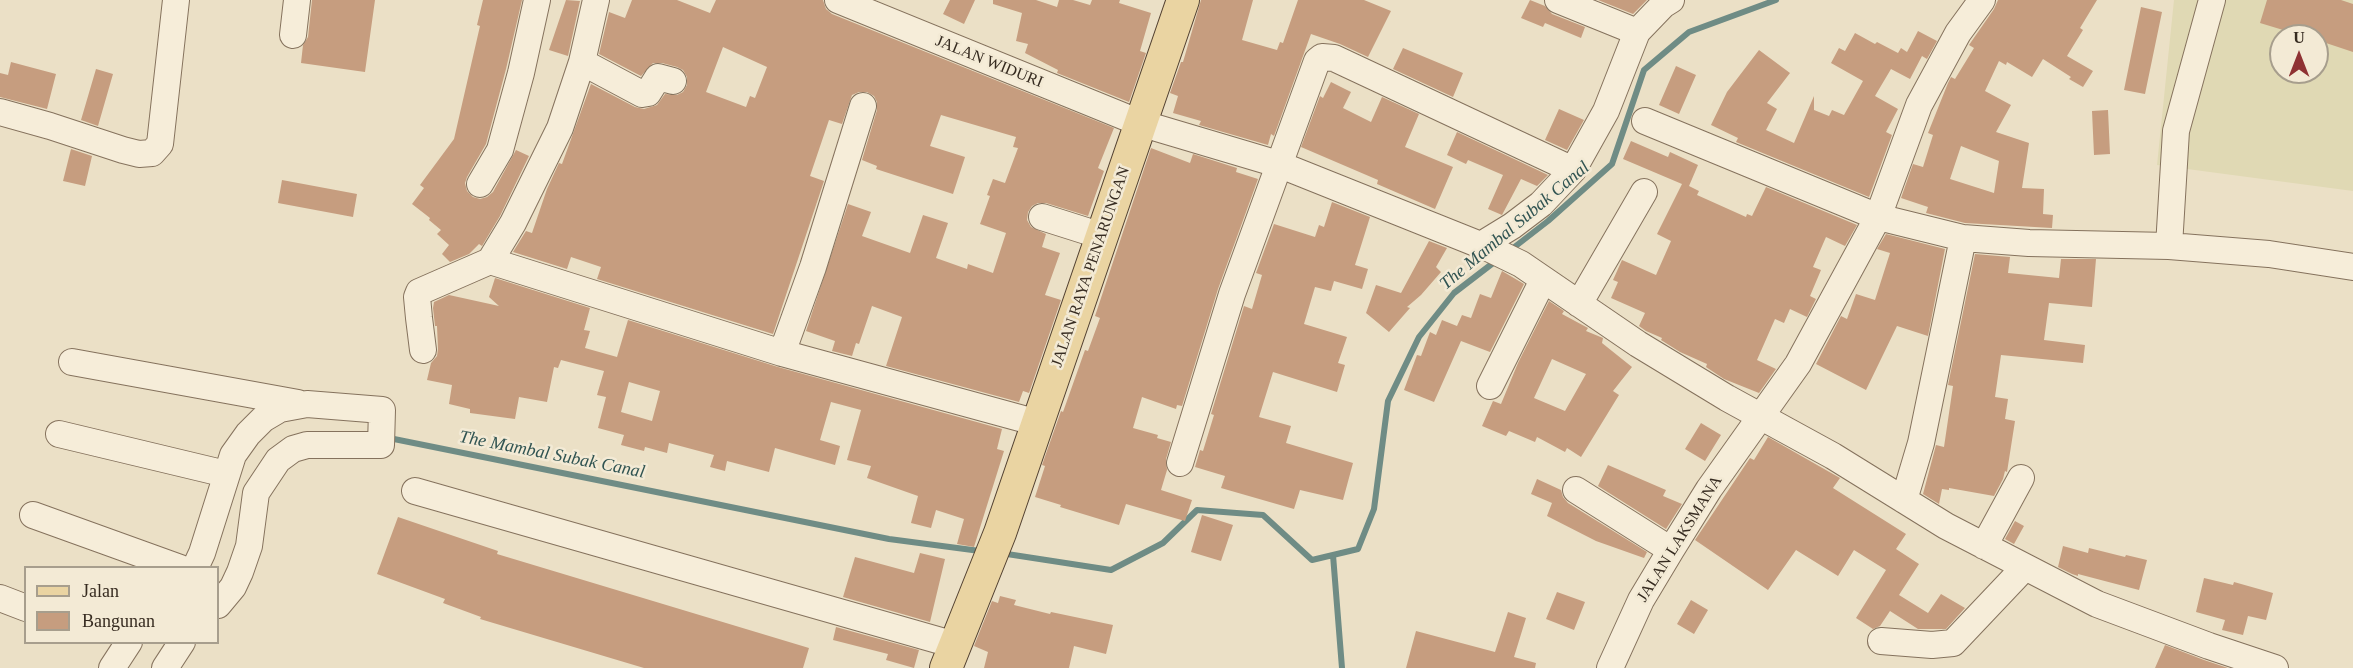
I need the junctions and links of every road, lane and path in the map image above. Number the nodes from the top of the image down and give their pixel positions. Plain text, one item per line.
1 (176, 0) edge
2 (297, 0) edge
3 (537, 0) edge
4 (597, 0) edge
5 (838, 0) edge
6 (1183, 0) edge
7 (1558, 0) edge
8 (1671, 0) edge
9 (1982, 0) edge
10 (2212, 0) edge
11 (1637, 32) junction
12 (293, 35) dead end
13 (582, 62) junction
14 (673, 81) dead end
15 (863, 106) dead end
16 (0, 112) edge
17 (1645, 121) dead end
18 (1140, 123) junction
19 (1278, 164) junction
20 (1573, 170) junction
21 (480, 184) dead end
22 (1644, 192) dead end
23 (1042, 217) dead end
24 (1878, 217) junction
25 (1102, 236) junction
26 (1963, 238) junction
27 (2169, 246) junction
28 (1485, 247) junction
29 (490, 261) junction
30 (2353, 267) edge
31 (1543, 280) junction
32 (1580, 304) junction
33 (423, 350) dead end
34 (782, 353) junction
35 (72, 362) dead end
36 (1490, 386) dead end
37 (307, 404) junction
38 (1761, 416) junction
39 (1038, 423) junction
40 (59, 434) dead end
41 (1180, 463) dead end
42 (226, 474) junction
43 (2021, 478) dead end
44 (1576, 490) dead end
45 (415, 491) dead end
46 (1904, 500) junction
47 (33, 515) dead end
48 (1984, 546) junction
49 (1671, 550) junction
50 (177, 566) edge
51 (195, 566) edge
52 (2025, 567) junction
53 (0, 598) edge
54 (219, 604) edge
55 (24, 607) edge
56 (1881, 640) dead end
57 (181, 644) edge
58 (951, 657) edge
59 (165, 668) edge
60 (1610, 668) edge
61 (2275, 668) edge

1 - 16 street
2 - 12 street
3 - 21 street
4 - 13 street
5 - 18 street, JALAN WIDURI
6 - 18 main road, JALAN RAYA PENARUNGAN
7 - 11 street
8 - 11 street
9 - 24 street, JALAN LAKSMANA
10 - 27 street
11 - 20 street
13 - 14 street
13 - 29 street
15 - 34 street
17 - 24 street
18 - 19 street, JALAN WIDURI
18 - 25 main road, JALAN RAYA PENARUNGAN
19 - 20 street
19 - 28 street, JALAN WIDURI
19 - 41 street
20 - 28 street
22 - 32 street
23 - 25 street
24 - 26 street
24 - 38 street, JALAN LAKSMANA
25 - 39 main road, JALAN RAYA PENARUNGAN
26 - 27 street
26 - 46 street
27 - 30 street
28 - 31 street, JALAN WIDURI
29 - 33 street
29 - 34 street
31 - 32 street, JALAN WIDURI
31 - 36 street
32 - 38 street, JALAN WIDURI
34 - 39 street
35 - 37 street
37 - 42 street
37 - 54 street
38 - 46 street, JALAN WIDURI
38 - 49 street, JALAN LAKSMANA
39 - 58 main road, JALAN RAYA PENARUNGAN
40 - 42 street
42 - 51 street
43 - 48 street
44 - 49 street
45 - 58 street
46 - 48 street, JALAN WIDURI
47 - 50 street
48 - 52 street, JALAN WIDURI
49 - 60 street, JALAN LAKSMANA
52 - 56 street
52 - 61 street, JALAN WIDURI
53 - 55 street
57 - 59 street

